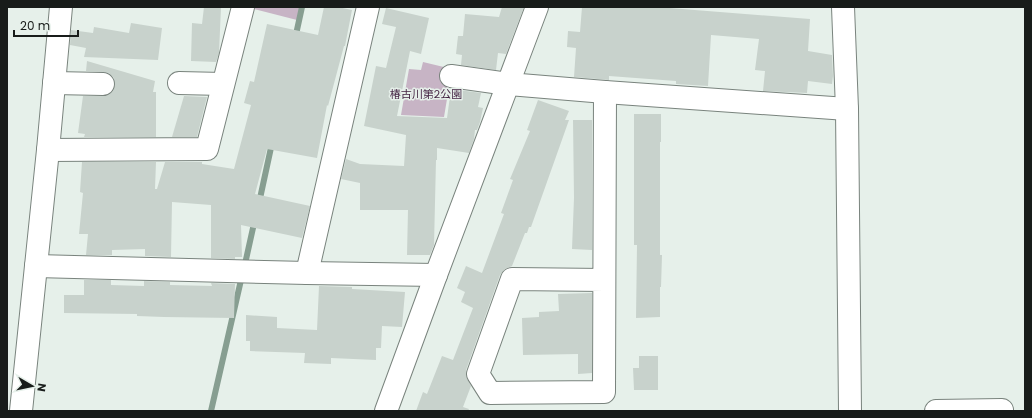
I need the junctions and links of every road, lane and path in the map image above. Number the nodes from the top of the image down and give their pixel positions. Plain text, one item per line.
1 (62, 7) edge
2 (243, 7) edge
3 (368, 7) edge
4 (537, 7) edge
5 (843, 7) edge
6 (451, 76) dead end
7 (54, 82) junction
8 (179, 83) dead end
9 (103, 84) dead end
10 (223, 84) junction
11 (508, 84) junction
12 (605, 92) junction
13 (847, 109) junction
14 (48, 150) junction
15 (36, 266) junction
16 (307, 273) junction
17 (436, 275) junction
18 (604, 280) dead end
19 (1002, 410) dead end
20 (21, 411) edge
21 (386, 411) edge
22 (850, 411) edge
23 (936, 411) edge

1 - 7 street
2 - 10 street
3 - 16 street
4 - 11 street
5 - 13 street
6 - 11 street
7 - 9 street
7 - 14 street
8 - 10 street
10 - 14 street
11 - 12 street
11 - 17 street
12 - 13 street
12 - 18 street
13 - 22 street
14 - 15 street
15 - 16 street
15 - 20 street
16 - 17 street
17 - 21 street
19 - 23 street

